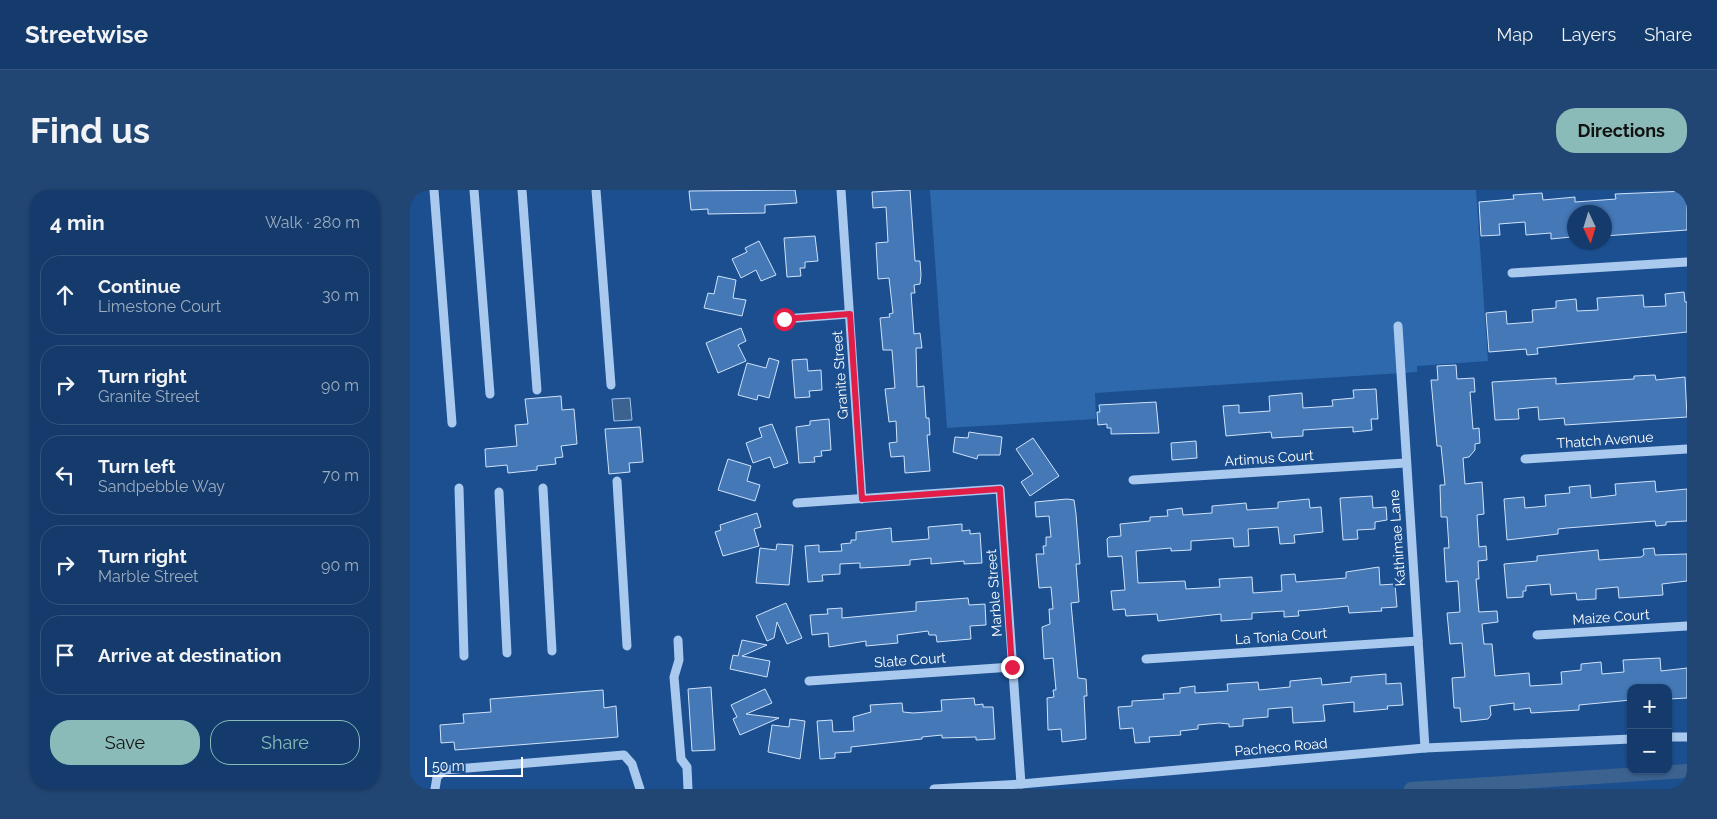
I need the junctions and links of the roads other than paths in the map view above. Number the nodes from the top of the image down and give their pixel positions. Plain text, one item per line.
1 (434, 190) edge
2 (474, 190) edge
3 (522, 190) edge
4 (596, 190) edge
5 (841, 190) edge
6 (1687, 262) edge
7 (1512, 273) dead end
8 (850, 314) junction
9 (784, 319) dead end
10 (1398, 326) dead end
11 (611, 384) dead end
12 (537, 390) dead end
13 (490, 394) dead end
14 (452, 423) dead end
15 (1687, 449) edge
16 (1525, 459) dead end
17 (1405, 463) junction
18 (1134, 480) dead end
19 (617, 481) dead end
20 (458, 488) dead end
21 (543, 488) dead end
22 (498, 492) dead end
23 (862, 499) junction
24 (797, 504) dead end
25 (1687, 626) edge
26 (1537, 635) dead end
27 (678, 640) dead end
28 (1418, 642) junction
29 (627, 646) dead end
30 (552, 650) dead end
31 (508, 653) dead end
32 (464, 656) dead end
33 (1146, 659) dead end
34 (1012, 667) junction
35 (809, 681) dead end
36 (1687, 736) edge
37 (1672, 737) edge
38 (1627, 739) edge
39 (1425, 748) junction
40 (1021, 784) junction
41 (434, 789) edge
42 (640, 789) edge
43 (688, 789) edge
44 (934, 789) edge

1 - 14 street
2 - 13 street
3 - 12 street
4 - 11 street
5 - 8 street, Granite Street
6 - 7 street
8 - 9 street
8 - 23 street, Granite Street
10 - 17 street, Kathimae Lane
15 - 16 street, Thatch Avenue
17 - 18 street, Artimus Court
17 - 28 street, Kathimae Lane
19 - 29 street
20 - 32 street
21 - 30 street
22 - 31 street
23 - 24 street
23 - 34 street, Marble Street
25 - 26 street, Maize Court
27 - 43 street
28 - 33 street, La Tonia Court
28 - 39 street, Kathimae Lane
34 - 35 street, Slate Court
34 - 40 street, Marble Street
36 - 37 street
38 - 39 street, Pacheco Road
39 - 40 street, Pacheco Road
40 - 44 street, Pacheco Road
41 - 42 street

